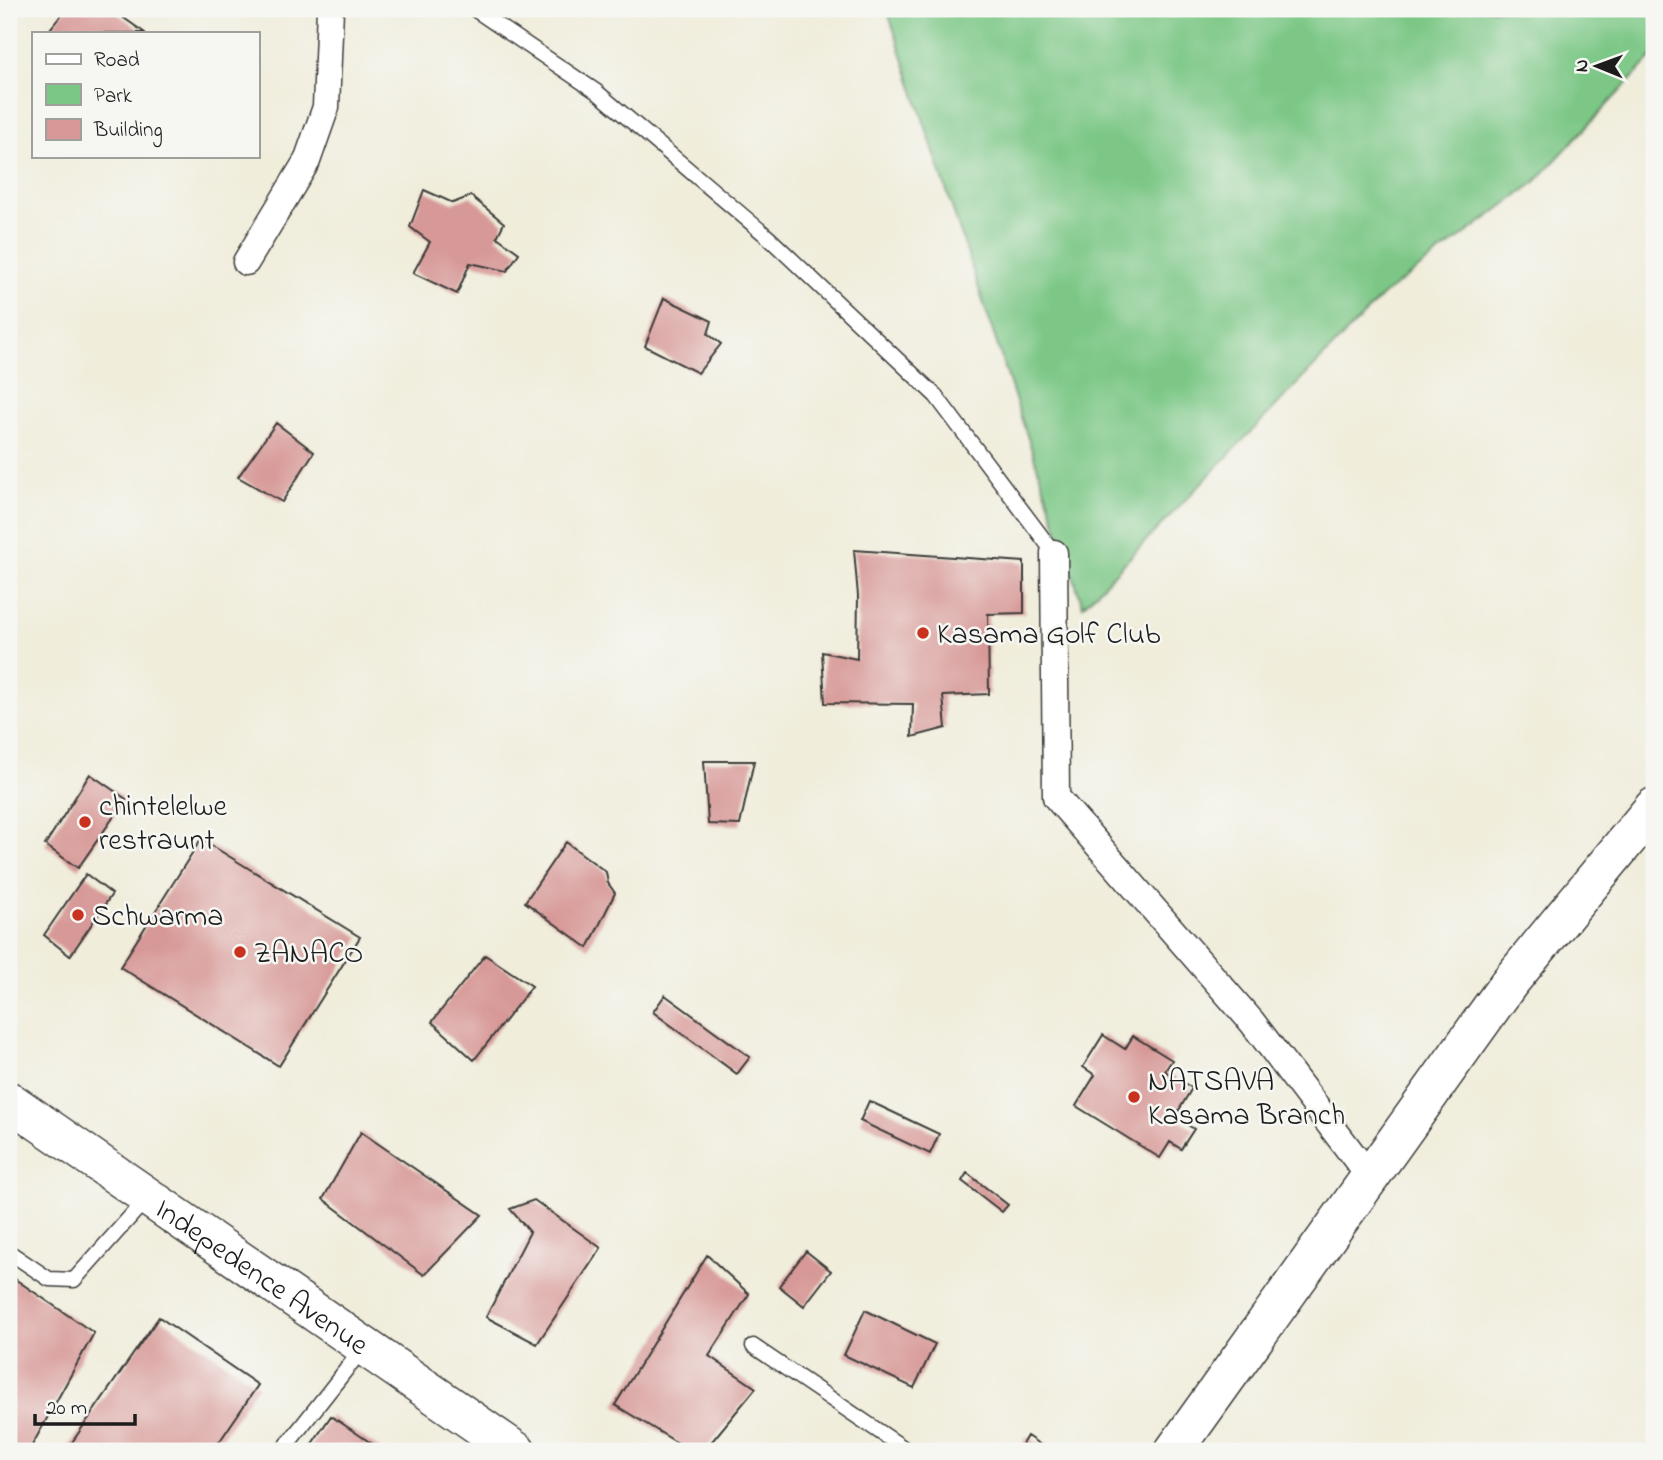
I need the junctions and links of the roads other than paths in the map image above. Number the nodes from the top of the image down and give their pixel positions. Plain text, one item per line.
1 (330, 9) edge
2 (474, 9) edge
3 (246, 262) dead end
4 (1054, 552) joint
5 (1654, 807) edge
6 (9, 1101) edge
7 (1369, 1176) junction
8 (148, 1197) junction
9 (9, 1252) edge
10 (365, 1346) junction
11 (752, 1346) dead end
12 (282, 1451) edge
13 (516, 1451) edge
14 (908, 1451) edge
15 (1174, 1451) edge

1 - 3 street
2 - 4 lane
4 - 7 street
5 - 7 main road
6 - 8 main road, Indepedence Avenue
7 - 15 main road
8 - 9 lane
8 - 10 main road, Indepedence Avenue
10 - 12 lane
10 - 13 main road, Indepedence Avenue
11 - 14 lane

